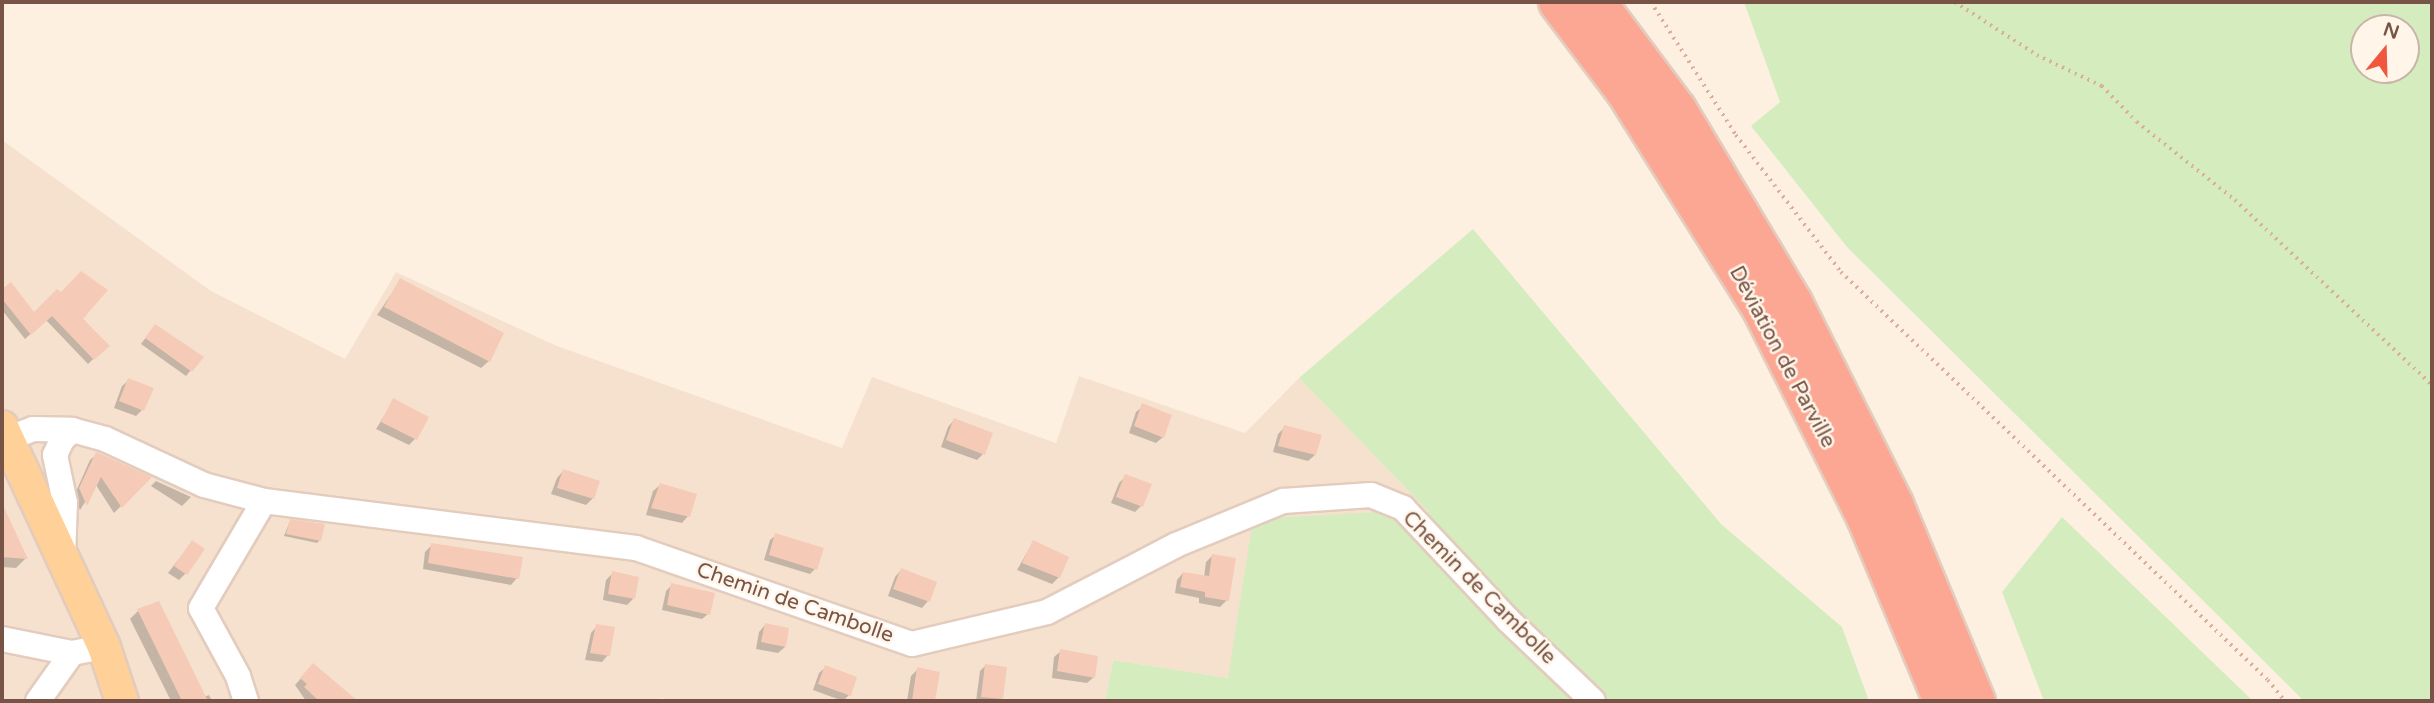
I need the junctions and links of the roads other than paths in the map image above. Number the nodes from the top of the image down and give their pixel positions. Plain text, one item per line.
1 (1557, 2) edge
2 (1597, 2) edge
3 (72, 430) junction
4 (4, 433) edge
5 (264, 501) junction
6 (63, 558) junction
7 (3, 644) edge
8 (104, 647) junction
9 (72, 653) junction
10 (38, 701) edge
11 (122, 701) edge
12 (145, 701) edge
13 (246, 701) edge
14 (1593, 701) edge
15 (1942, 701) edge
16 (1976, 701) edge

1 - 15 highway, Déviation de Parville
2 - 16 highway, Déviation de Parville
3 - 4 street, Chemin de Cambolle
3 - 5 street, Chemin de Cambolle
3 - 6 street
4 - 6 main road
5 - 13 street
5 - 14 street, Chemin de Cambolle
6 - 8 main road
7 - 9 street
8 - 9 street
8 - 11 main road
8 - 12 main road
9 - 10 street

